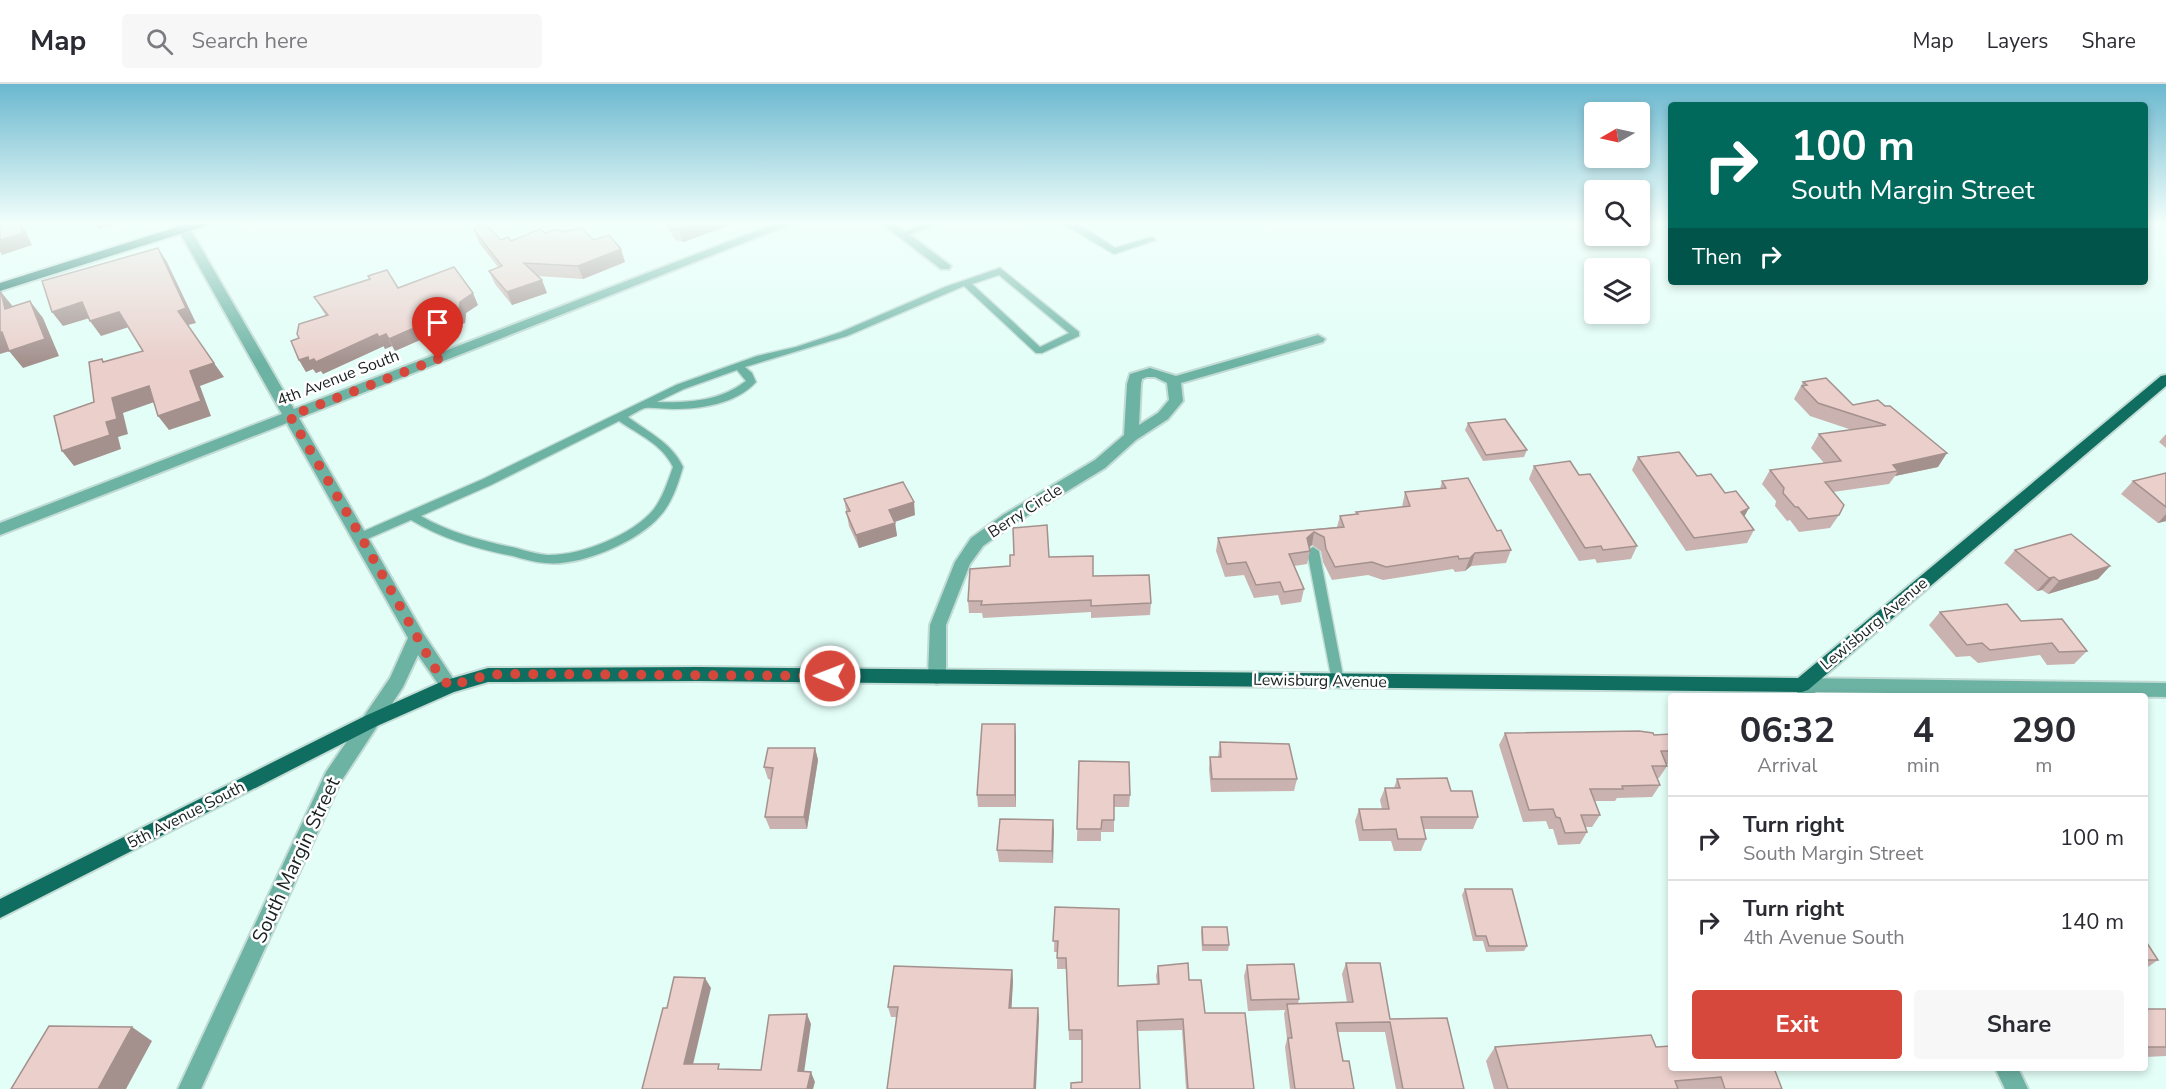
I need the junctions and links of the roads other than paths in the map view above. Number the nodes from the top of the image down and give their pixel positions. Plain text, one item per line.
1 (53, 269) edge
2 (207, 269) edge
3 (669, 269) edge
4 (966, 283) junction
5 (0, 287) edge
6 (1318, 339) dead end
7 (738, 366) junction
8 (2166, 379) edge
9 (1174, 381) junction
10 (645, 405) junction
11 (290, 416) junction
12 (621, 417) junction
13 (1131, 437) junction
14 (411, 515) junction
15 (0, 529) edge
16 (361, 537) junction
17 (1313, 551) dead end
18 (417, 638) junction
19 (937, 677) junction
20 (1338, 681) junction
21 (449, 686) junction
22 (1805, 690) edge
23 (2163, 693) edge
24 (371, 721) junction
25 (0, 909) edge
26 (2008, 1071) edge
27 (189, 1089) edge
28 (2017, 1089) edge

1 - 5 main road
2 - 11 street
3 - 11 street, 4th Avenue South
4 - 4 lane
4 - 7 lane
6 - 9 street
7 - 10 lane
7 - 10 lane
8 - 22 main road, Lewisburg Avenue
9 - 13 street, Berry Circle
9 - 13 street
10 - 12 lane
11 - 15 street, 4th Avenue South
11 - 16 street
12 - 14 lane
12 - 14 lane
13 - 19 street, Berry Circle
14 - 16 lane
16 - 18 street
17 - 20 lane
18 - 21 street
18 - 24 street, South Margin Street
19 - 20 main road, Lewisburg Avenue
19 - 21 main road, Lewisburg Avenue
20 - 22 main road, Lewisburg Avenue
21 - 24 main road, Lewisburg Avenue
22 - 23 street
24 - 25 main road, 5th Avenue South
24 - 27 street, South Margin Street
26 - 28 street

